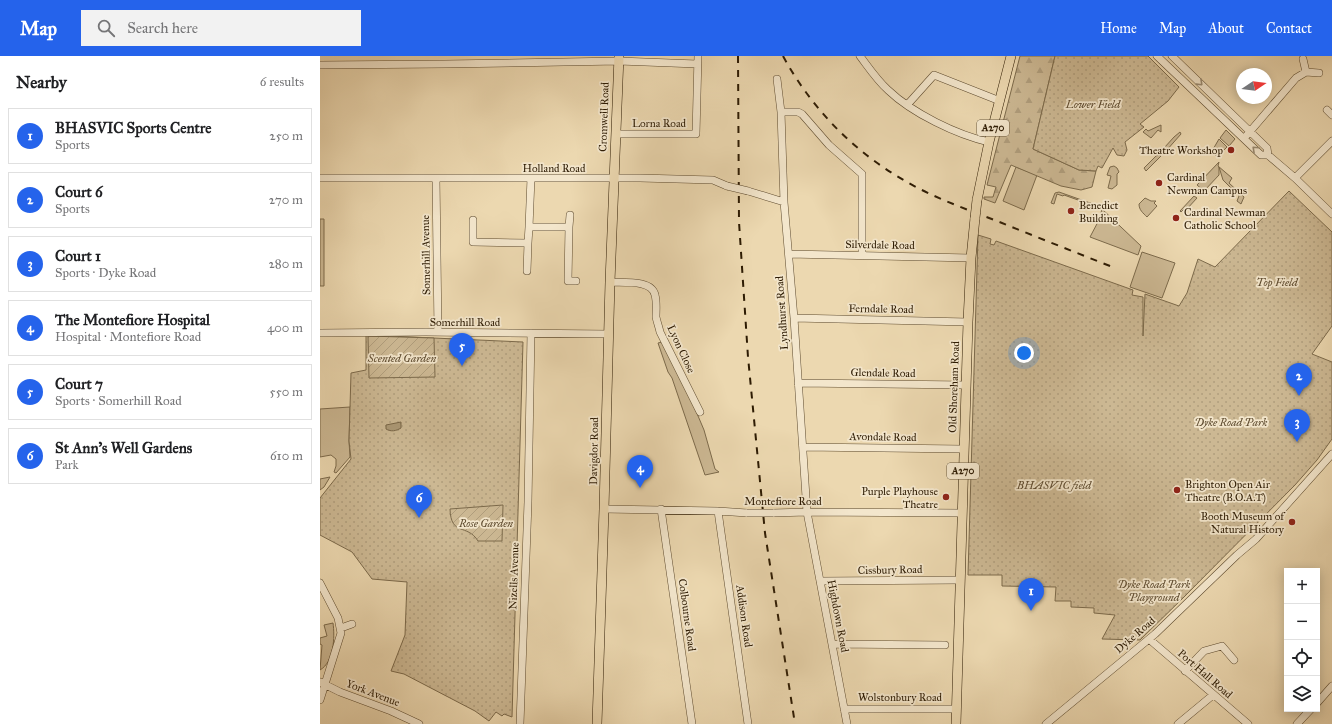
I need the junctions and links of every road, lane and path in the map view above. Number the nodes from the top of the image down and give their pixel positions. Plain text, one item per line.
1 (860, 56) edge
2 (1011, 56) edge
3 (1157, 56) edge
4 (1172, 56) edge
5 (619, 59) edge
6 (1303, 59) dead end
7 (698, 60) edge
8 (320, 65) edge
9 (1306, 72) junction
10 (1319, 73) dead end
11 (777, 79) dead end
12 (1000, 101) junction
13 (908, 104) junction
14 (781, 112) junction
15 (1251, 132) junction
16 (616, 134) junction
17 (1244, 139) junction
18 (1332, 141) edge
19 (989, 142) junction
20 (1268, 155) junction
21 (320, 178) edge
22 (436, 178) junction
23 (531, 178) junction
24 (1295, 178) junction
25 (614, 179) junction
26 (784, 202) junction
27 (1331, 210) edge
28 (570, 215) dead end
29 (473, 220) dead end
30 (529, 227) junction
31 (569, 227) junction
32 (528, 243) junction
33 (789, 254) junction
34 (862, 256) junction
35 (971, 258) junction
36 (527, 271) dead end
37 (576, 281) dead end
38 (610, 282) junction
39 (794, 318) junction
40 (968, 322) junction
41 (438, 332) junction
42 (320, 333) edge
43 (531, 333) junction
44 (609, 334) junction
45 (798, 383) junction
46 (966, 385) junction
47 (700, 412) dead end
48 (803, 447) junction
49 (964, 449) junction
50 (1332, 454) edge
51 (604, 509) junction
52 (661, 509) junction
53 (718, 511) junction
54 (807, 512) junction
55 (962, 514) junction
56 (960, 580) junction
57 (820, 581) junction
58 (320, 583) edge
59 (352, 624) dead end
60 (341, 628) junction
61 (1149, 639) junction
62 (832, 644) junction
63 (945, 645) dead end
64 (1234, 660) dead end
65 (1185, 671) junction
66 (323, 683) edge
67 (1332, 686) edge
68 (1213, 695) junction
69 (320, 700) edge
70 (1320, 700) edge
71 (844, 709) junction
72 (956, 709) junction
73 (1308, 712) edge
74 (419, 724) edge
75 (520, 724) edge
76 (597, 724) edge
77 (692, 724) edge
78 (748, 724) edge
79 (847, 724) edge
80 (956, 724) edge
81 (1046, 724) edge
82 (1178, 724) edge
83 (1248, 724) edge
84 (1297, 724) edge

1 - 13 street
2 - 12 main road, Old Shoreham Road / A270
3 - 17 street
4 -> 15 street
5 - 7 street
5 - 8 street
5 - 16 main road, Cromwell Road
6 - 9 street
7 - 16 street, Lorna Road
9 - 10 street
9 - 15 street
11 - 14 street, Lyndhurst Road
12 - 13 street
12 - 19 main road, Old Shoreham Road / A270
13 - 19 street
14 - 26 street, Lyndhurst Road
14 - 34 street
15 - 17 street
15 - 20 street
16 - 25 main road, Cromwell Road
20 -> 17 street
18 - 24 street
19 - 35 main road, Old Shoreham Road / A270, bridge
20 - 24 street
21 - 22 street, Holland Road
22 - 23 street, Holland Road
22 - 41 street, Somerhill Avenue
23 - 25 street, Holland Road
23 - 30 street
24 - 27 street
25 - 26 street, Holland Road, bridge
25 - 38 main road, Davigdor Road
26 - 33 street, Lyndhurst Road
28 - 31 street
29 - 32 street
30 - 31 street
30 - 32 street
31 - 37 street
32 - 36 street
33 - 34 street, Silverdale Road
33 - 39 street, Lyndhurst Road
34 - 35 street, Silverdale Road
35 - 40 main road, Old Shoreham Road / A270
38 - 44 main road, Davigdor Road
38 - 47 street, Lyon Close
39 - 40 street, Ferndale Road
39 - 45 street, Lyndhurst Road
40 - 46 main road, Old Shoreham Road / A270
41 - 42 street, Somerhill Road
41 - 43 street, Somerhill Road
43 - 44 street, Somerhill Road
43 - 75 street, Nizells Avenue
44 - 51 main road, Davigdor Road
45 - 46 street, Glendale Road
45 - 48 street, Lyndhurst Road
46 - 49 main road, Old Shoreham Road / A270
48 - 49 street, Avondale Road
48 - 54 street, Lyndhurst Road
49 - 55 main road, Old Shoreham Road / A270
50 - 61 street, Dyke Road
51 - 52 street, Montefiore Road
51 - 76 main road, Davigdor Road
52 - 53 street, Montefiore Road
52 - 77 street, Colbourne Road
53 - 54 street, Montefiore Road, bridge
53 - 78 street, Addison Road
54 - 55 street, Montefiore Road
54 - 57 street, Highdown Road
55 - 56 main road, Old Shoreham Road / A270
56 - 57 street, Cissbury Road
56 - 72 main road, Old Shoreham Road / A270
57 - 62 street, Highdown Road
58 - 60 street
59 - 60 street
60 - 66 street
61 - 65 street, Port Hall Road
61 - 81 street, Dyke Road
62 - 63 street
62 - 71 street, Highdown Road
64 - 65 street
65 - 68 street, Port Hall Road
66 - 69 street
66 - 74 street, York Avenue
67 - 70 street
68 - 82 street
68 - 83 street, Port Hall Road
71 - 72 street, Wolstonbury Road
71 - 79 street, Highdown Road
72 - 80 main road, Old Shoreham Road / A270
73 - 84 street

